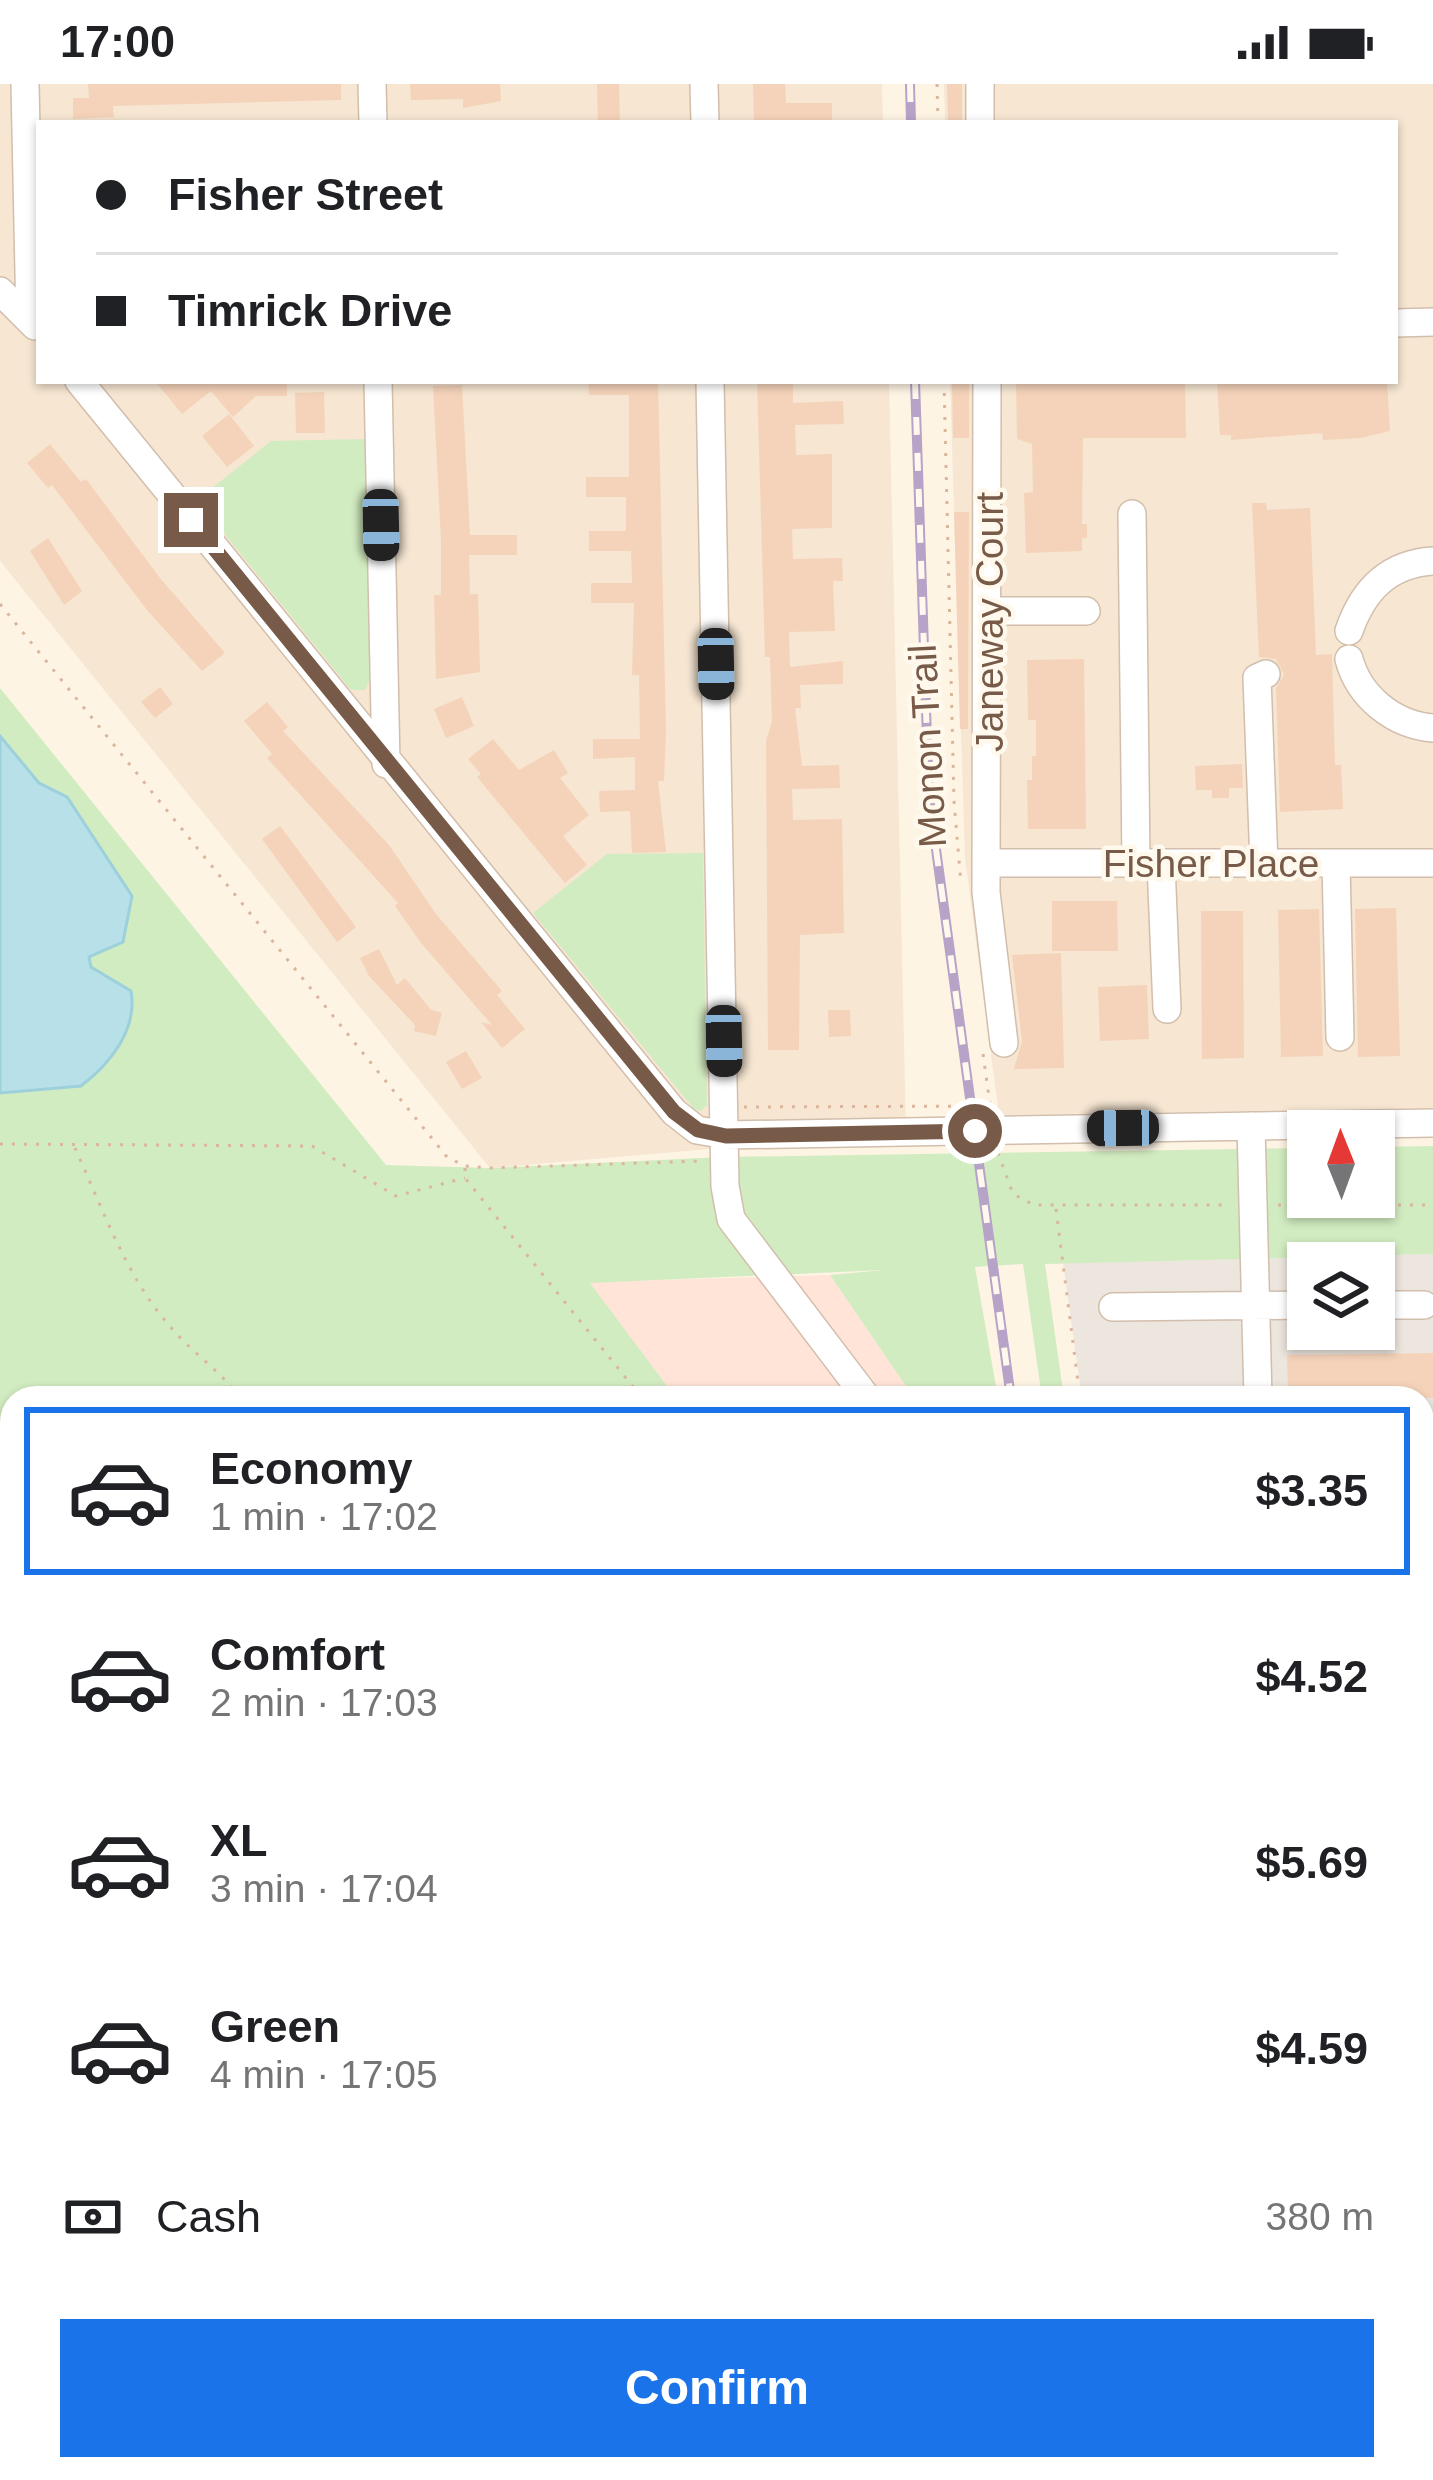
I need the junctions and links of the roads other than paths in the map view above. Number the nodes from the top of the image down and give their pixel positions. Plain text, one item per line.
1 (26, 84) edge
2 (372, 84) edge
3 (704, 84) edge
4 (980, 84) edge
5 (373, 120) edge
6 (705, 120) edge
7 (980, 120) edge
8 (0, 292) edge
9 (1433, 322) edge
10 (1398, 323) edge
11 (35, 325) edge
12 (81, 384) edge
13 (378, 384) edge
14 (710, 384) edge
15 (987, 384) edge
16 (1132, 514) dead end
17 (1433, 561) edge
18 (990, 610) junction
19 (1086, 611) dead end
20 (1266, 674) dead end
21 (1433, 728) edge
22 (386, 764) junction
23 (988, 863) junction
24 (1264, 863) junction
25 (1336, 863) junction
26 (1433, 863) edge
27 (1148, 864) junction
28 (1167, 1009) dead end
29 (1340, 1037) dead end
30 (992, 1041) road end
31 (1433, 1124) edge
32 (735, 1125) junction
33 (1251, 1126) junction
34 (1257, 1305) junction
35 (1287, 1305) edge
36 (1395, 1305) edge
37 (1424, 1305) dead end
38 (1113, 1307) dead end
39 (858, 1386) edge
40 (1258, 1386) edge

1 - 11 street
2 - 5 street
3 - 6 street
4 - 7 street
8 - 11 street
9 - 10 street
12 - 22 street
13 - 22 street
14 - 32 street
15 - 18 street, Janeway Court
16 - 27 street
17 - 21 street
18 - 19 street
18 - 23 street, Janeway Court
20 - 24 street
22 - 32 street
23 - 27 street, Fisher Place
23 - 30 street, Janeway Court
24 - 25 street, Fisher Place
24 - 27 street, Fisher Place
25 - 26 street, Fisher Place
25 - 29 street
27 - 28 street
31 - 33 street
32 - 33 street
32 - 39 street
33 - 34 street
34 - 35 street
34 - 38 street
34 - 40 street
36 - 37 street

